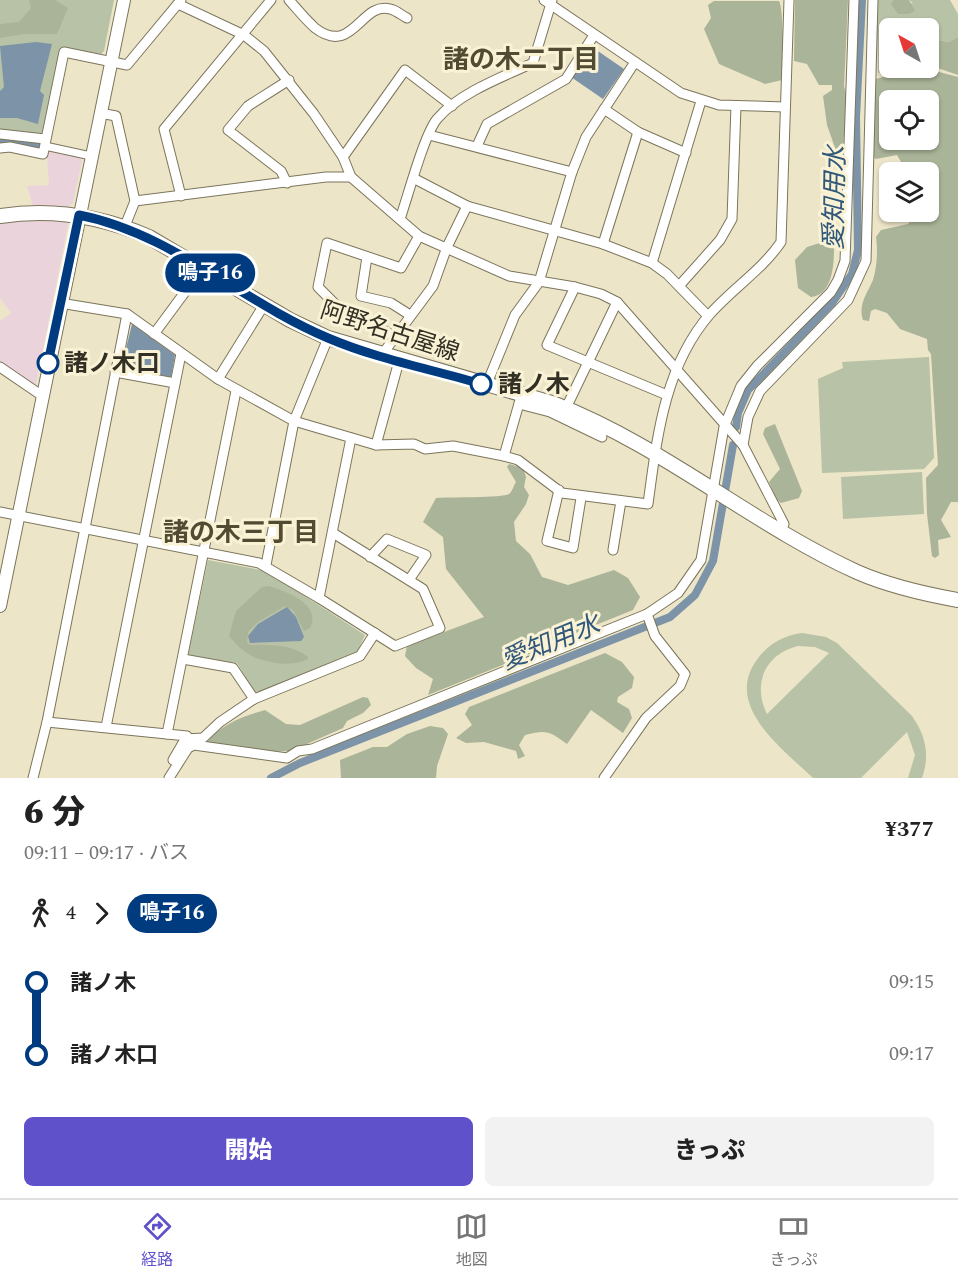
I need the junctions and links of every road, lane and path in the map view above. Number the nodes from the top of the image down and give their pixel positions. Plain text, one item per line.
1 (124, 0) edge
2 (271, 0) edge
3 (289, 0) edge
4 (789, 0) edge
5 (854, 0) edge
6 (873, 0) edge
7 (179, 2) edge
8 (549, 2) edge
9 (406, 18) dead end
10 (244, 34) junction
11 (594, 35) junction
12 (111, 61) junction
13 (634, 62) junction
14 (854, 76) junction
15 (869, 77) junction
16 (289, 80) junction
17 (701, 101) junction
18 (452, 106) junction
19 (735, 106) junction
20 (785, 107) junction
21 (604, 109) junction
22 (100, 113) junction
23 (638, 132) junction
24 (0, 134) edge
25 (429, 135) junction
26 (45, 143) junction
27 (477, 146) junction
28 (0, 148) edge
29 (686, 153) junction
30 (91, 156) junction
31 (343, 157) junction
32 (572, 172) junction
33 (351, 177) junction
34 (415, 179) junction
35 (287, 183) junction
36 (181, 196) junction
37 (135, 201) junction
38 (467, 206) junction
39 (849, 211) junction
40 (864, 211) junction
41 (79, 215) junction
42 (0, 216) edge
43 (400, 219) junction
44 (124, 226) junction
45 (554, 232) junction
46 (419, 236) junction
47 (603, 244) junction
48 (447, 247) junction
49 (367, 257) junction
50 (652, 263) junction
51 (202, 269) junction
52 (539, 282) junction
53 (679, 286) junction
54 (575, 287) junction
55 (617, 302) junction
56 (60, 303) junction
57 (264, 305) junction
58 (127, 314) junction
59 (410, 315) junction
60 (708, 316) junction
61 (154, 334) junction
62 (394, 336) junction
63 (328, 338) junction
64 (181, 354) junction
65 (381, 356) junction
66 (587, 360) junction
67 (399, 361) junction
68 (0, 367) edge
69 (676, 368) junction
70 (115, 372) junction
71 (218, 379) junction
72 (175, 383) junction
73 (486, 386) junction
74 (236, 390) junction
75 (41, 395) junction
76 (667, 395) junction
77 (521, 399) junction
78 (566, 408) junction
79 (294, 421) junction
80 (724, 427) junction
81 (602, 437) dead end
82 (351, 438) junction
83 (376, 444) junction
84 (743, 445) junction
85 (655, 454) junction
86 (504, 456) junction
87 (714, 489) junction
88 (559, 490) junction
89 (581, 498) junction
90 (621, 501) junction
91 (0, 512) edge
92 (18, 516) junction
93 (84, 528) junction
94 (781, 530) junction
95 (333, 533) junction
96 (144, 541) junction
97 (613, 550) dead end
98 (203, 552) junction
99 (370, 557) junction
100 (266, 566) junction
101 (409, 580) junction
102 (319, 598) junction
103 (958, 600) edge
104 (0, 606) edge
105 (647, 615) junction
106 (375, 633) junction
107 (183, 659) junction
108 (254, 699) junction
109 (47, 722) junction
110 (106, 727) junction
111 (167, 734) junction
112 (185, 739) junction
113 (33, 778) edge
114 (163, 778) edge
115 (169, 778) edge
116 (604, 778) edge

1 - 12 street
2 - 10 street
3 - 9 street
4 - 20 street
5 - 14 street
6 - 15 street
7 - 10 street
7 - 12 street
8 - 11 street
8 - 18 street
10 - 16 street
10 - 36 street
11 - 13 street
11 - 27 street
12 - 22 street
12 - 26 street
13 - 17 street
13 - 21 street
14 - 15 street
14 - 39 street
15 - 40 street
16 - 31 street
16 - 35 street
17 - 19 street
17 - 29 street
18 - 25 street
18 - 31 street
19 - 20 street
19 - 53 street
20 - 60 street
21 - 23 street
21 - 32 street
22 - 30 street
22 - 37 street
23 - 29 street
23 - 47 street
24 - 26 street
25 - 27 street
25 - 34 street
26 - 28 street
26 - 30 street
27 - 32 street
29 - 50 street
30 - 41 street
31 - 33 street
32 - 45 street
33 - 35 street
33 - 43 street
34 - 38 street
34 - 43 street
35 - 36 street
36 - 37 street
37 - 44 street
38 - 45 street
38 - 48 street
39 - 40 street
39 - 80 street
40 - 84 street
41 - 42 main road, 阿野名古屋線
41 - 44 main road, 阿野名古屋線
41 - 56 street
43 - 46 street
44 - 51 main road, 阿野名古屋線
45 - 47 street
45 - 52 street
46 - 48 street
46 - 49 street
47 - 50 street
48 - 52 street
48 - 59 street
49 - 59 street
49 - 62 street
50 - 53 street
51 - 57 main road, 阿野名古屋線
51 - 61 street
52 - 54 street
52 - 73 street
53 - 60 street
54 - 55 street
54 - 66 street
55 - 66 street
55 - 69 street
56 - 58 street
56 - 75 street
57 - 63 main road, 阿野名古屋線
57 - 71 street
58 - 61 street
58 - 70 street
59 - 62 street
60 - 69 street
61 - 64 street
62 - 65 street
63 - 65 main road, 阿野名古屋線
63 - 79 street
64 - 71 street
64 - 72 street
65 - 67 main road, 阿野名古屋線
66 - 76 street
66 - 78 street
67 - 73 main road, 阿野名古屋線
67 - 83 street
68 - 75 street
69 - 76 street
69 - 80 street
70 - 72 street
70 - 93 street
71 - 74 street
72 - 96 street
73 - 77 main road, 阿野名古屋線
74 - 79 street
74 - 98 street
75 - 92 street
76 - 85 street
77 - 78 main road, 阿野名古屋線
77 - 81 street
77 - 86 street
78 - 85 main road, 阿野名古屋線
79 - 82 street
79 - 100 street
80 - 84 street
80 - 87 street
82 - 83 street
82 - 95 street
83 - 86 street
84 - 94 street
85 - 87 main road, 阿野名古屋線
85 - 90 street
86 - 88 street
87 - 94 main road, 阿野名古屋線
87 - 105 street
88 - 89 street
88 - 89 street
89 - 90 street
90 - 97 street
91 - 92 street
92 - 93 street
92 - 104 street
93 - 96 street
93 - 109 street
94 - 103 main road, 阿野名古屋線
95 - 99 street
95 - 102 street
96 - 98 street
96 - 110 street
98 - 100 street
98 - 107 street
99 - 101 street
99 - 101 street
100 - 102 street
101 - 106 street
102 - 106 street
105 - 115 street
105 - 116 street
106 - 108 street
107 - 108 street
107 - 111 street
108 - 112 street
109 - 110 street
109 - 113 street
110 - 111 street
111 - 112 street
112 - 114 street

